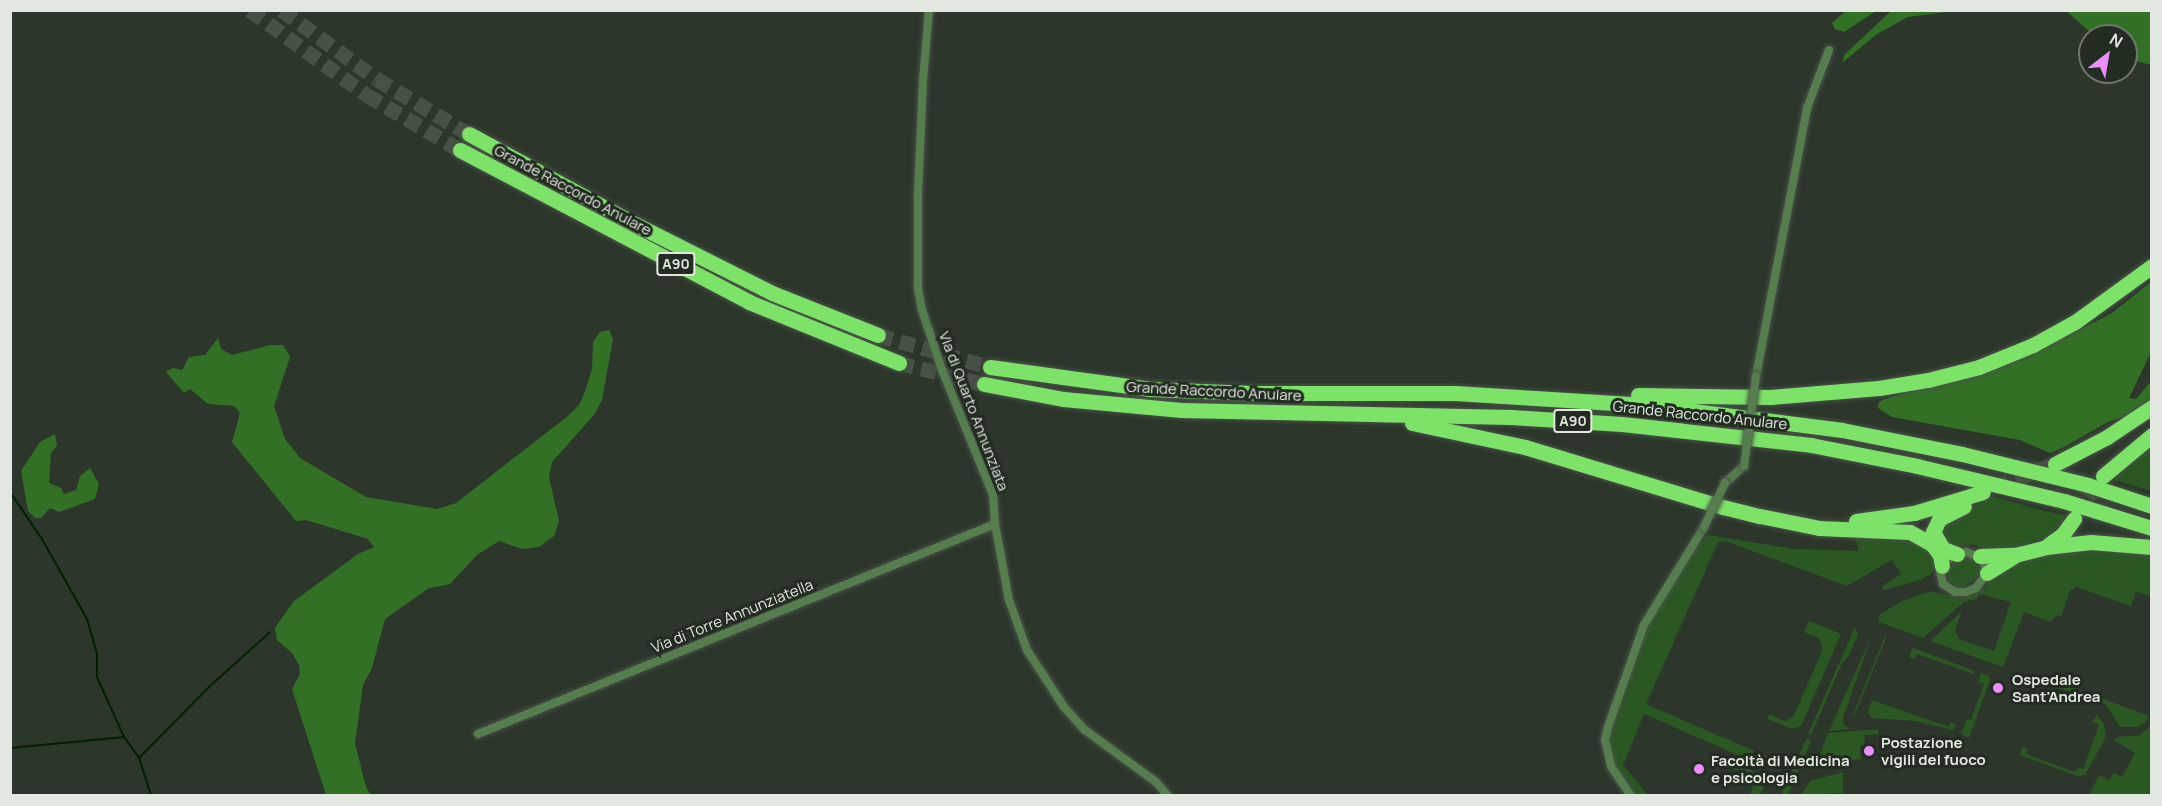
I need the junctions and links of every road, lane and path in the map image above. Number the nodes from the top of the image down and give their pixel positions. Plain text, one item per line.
1 (929, 10) edge
2 (1828, 50) dead end
3 (469, 134) tunnel mouth
4 (460, 150) tunnel mouth
5 (2151, 266) edge
6 (878, 335) tunnel mouth
7 (899, 363) tunnel mouth
8 (990, 367) tunnel mouth
9 (984, 384) tunnel mouth
10 (1455, 393) junction
11 (2151, 407) edge
12 (1344, 414) junction
13 (2151, 435) edge
14 (2055, 464) tunnel mouth
15 (2103, 476) tunnel mouth
16 (2088, 485) junction
17 (2151, 498) edge
18 (2151, 506) edge
19 (2074, 519) tunnel mouth
20 (1781, 520) junction
21 (995, 524) junction
22 (2151, 528) edge
23 (2046, 547) junction
24 (2151, 547) edge
25 (1958, 554) junction
26 (2015, 555) junction
27 (1980, 556) junction
28 (1942, 566) junction
29 (1987, 573) junction
30 (478, 734) dead end
31 (1168, 795) edge
32 (1631, 795) edge

1 - 21 street, Via di Quarto Annunziata
2 - 32 street, bridge
3 - 6 highway, Grande Raccordo Anulare / A90
4 - 7 highway, Grande Raccordo Anulare / A90
5 - 10 highway
8 - 10 highway, Grande Raccordo Anulare / A90
9 - 12 highway, Grande Raccordo Anulare / A90
10 - 16 highway, Grande Raccordo Anulare / A90
11 - 14 highway
12 - 20 highway
12 - 22 highway, Grande Raccordo Anulare / A90
13 - 15 highway
16 - 17 highway
16 - 18 highway, Grande Raccordo Anulare / A90
19 - 23 highway
20 - 25 highway
20 - 28 highway
21 - 30 street, Via di Torre Annunziatella
21 - 31 street, Via di Quarto Annunziata
23 - 24 highway
23 - 26 highway
25 - 27 street
25 - 28 street
26 - 27 highway
26 - 29 highway
27 - 29 street
28 - 29 street

